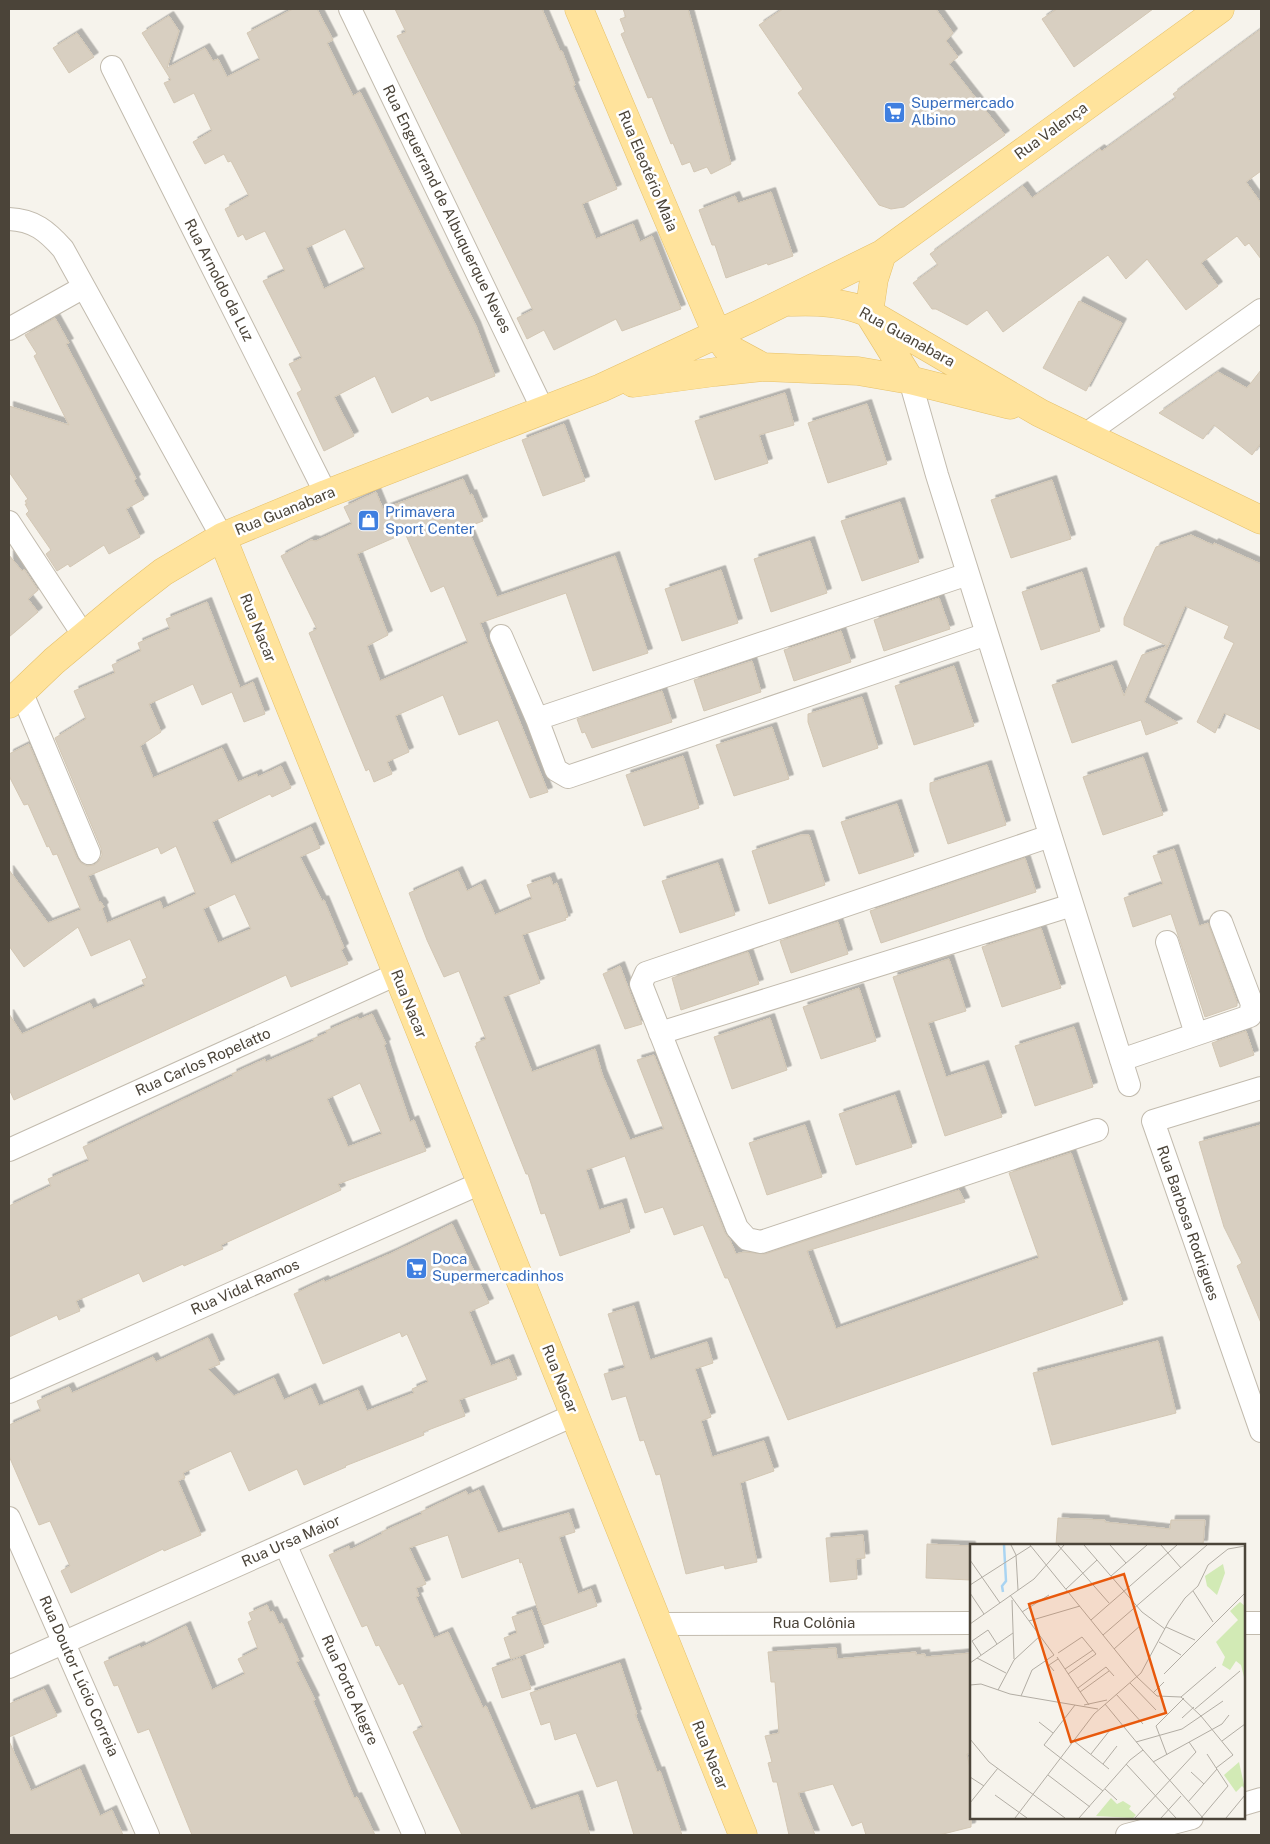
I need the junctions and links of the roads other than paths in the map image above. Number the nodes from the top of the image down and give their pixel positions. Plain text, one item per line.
1 (350, 9) edge
2 (578, 9) edge
3 (1220, 9) edge
4 (112, 67) dead end
5 (9, 219) edge
6 (882, 254) junction
7 (84, 287) junction
8 (783, 303) junction
9 (1261, 310) edge
10 (869, 313) junction
11 (756, 316) junction
12 (9, 329) edge
13 (717, 334) junction
14 (762, 367) junction
15 (858, 371) junction
16 (910, 380) junction
17 (601, 388) junction
18 (543, 410) junction
19 (1040, 413) junction
20 (1086, 434) junction
21 (326, 494) junction
22 (1261, 520) edge
23 (9, 522) edge
24 (222, 537) junction
25 (968, 574) junction
26 (987, 634) junction
27 (84, 636) junction
28 (501, 636) dead end
29 (15, 698) edge
30 (537, 719) junction
31 (1050, 836) junction
32 (89, 852) dead end
33 (1072, 904) junction
34 (1221, 922) dead end
35 (1167, 942) dead end
36 (397, 974) junction
37 (660, 1032) junction
38 (1196, 1034) junction
39 (1121, 1060) junction
40 (1129, 1085) dead end
41 (1261, 1088) edge
42 (1097, 1130) dead end
43 (9, 1150) edge
44 (481, 1183) junction
45 (9, 1392) edge
46 (574, 1415) junction
47 (1259, 1416) edge
48 (9, 1518) edge
49 (285, 1544) junction
50 (970, 1623) edge
51 (1245, 1623) edge
52 (1261, 1623) edge
53 (658, 1624) junction
54 (64, 1643) junction
55 (9, 1667) edge
56 (1261, 1799) edge
57 (1245, 1804) edge
58 (1188, 1819) edge
59 (148, 1835) edge
60 (414, 1835) edge
61 (742, 1835) edge
62 (1127, 1835) edge

1 - 18 street, Rua Enguerrand de Albuquerque Neves
2 - 13 main road, Rua Eleotério Maia
3 - 6 main road, Rua Valença
4 - 21 street, Rua Arnoldo da Luz
5 - 7 street, Rua Nacar
6 - 8 main road, Rua Valença
6 - 10 main road
7 - 12 street
7 - 24 street, Rua Nacar
8 - 10 main road, Rua Guanabara
8 - 11 main road, Rua Guanabara
9 - 20 street
10 - 15 main road
10 - 16 main road
10 - 19 main road, Rua Guanabara
11 - 13 main road, Rua Guanabara
11 - 14 main road
13 - 14 main road
13 - 17 main road, Rua Guanabara
14 - 15 main road, Rua Guanabara
14 - 17 main road, Rua Guanabara
15 - 16 main road, Rua Guanabara
16 - 19 main road, Rua Guanabara
16 - 25 street
17 - 18 main road, Rua Guanabara
18 - 21 main road, Rua Guanabara
19 - 20 main road, Rua Guanabara
20 - 22 main road, Rua Guanabara
21 - 24 main road, Rua Guanabara
23 - 27 street
24 - 27 main road, Rua Guanabara
24 - 36 main road, Rua Nacar
25 - 26 street
25 - 30 street
26 - 30 street
26 - 31 street
27 - 29 main road, Rua Guanabara
28 - 30 street
29 - 32 street
31 - 33 street
31 - 37 street
33 - 37 street
33 - 39 street
34 - 38 street
35 - 38 street
36 - 43 street, Rua Carlos Ropelatto
36 - 44 main road, Rua Nacar
37 - 42 street
38 - 39 street
39 - 40 street
41 - 47 street, Rua Barbosa Rodrigues
44 - 45 street, Rua Vidal Ramos
44 - 46 main road, Rua Nacar
46 - 49 street, Rua Ursa Maior
46 - 53 main road, Rua Nacar
48 - 54 street, Rua Doutor Lúcio Correia
49 - 54 street, Rua Ursa Maior
49 - 60 street, Rua Porto Alegre
50 - 53 street, Rua Colônia
51 - 52 street
53 - 61 main road, Rua Nacar
54 - 55 street, Rua Ursa Maior
54 - 59 street, Rua Doutor Lúcio Correia
56 - 57 street
58 - 62 street

